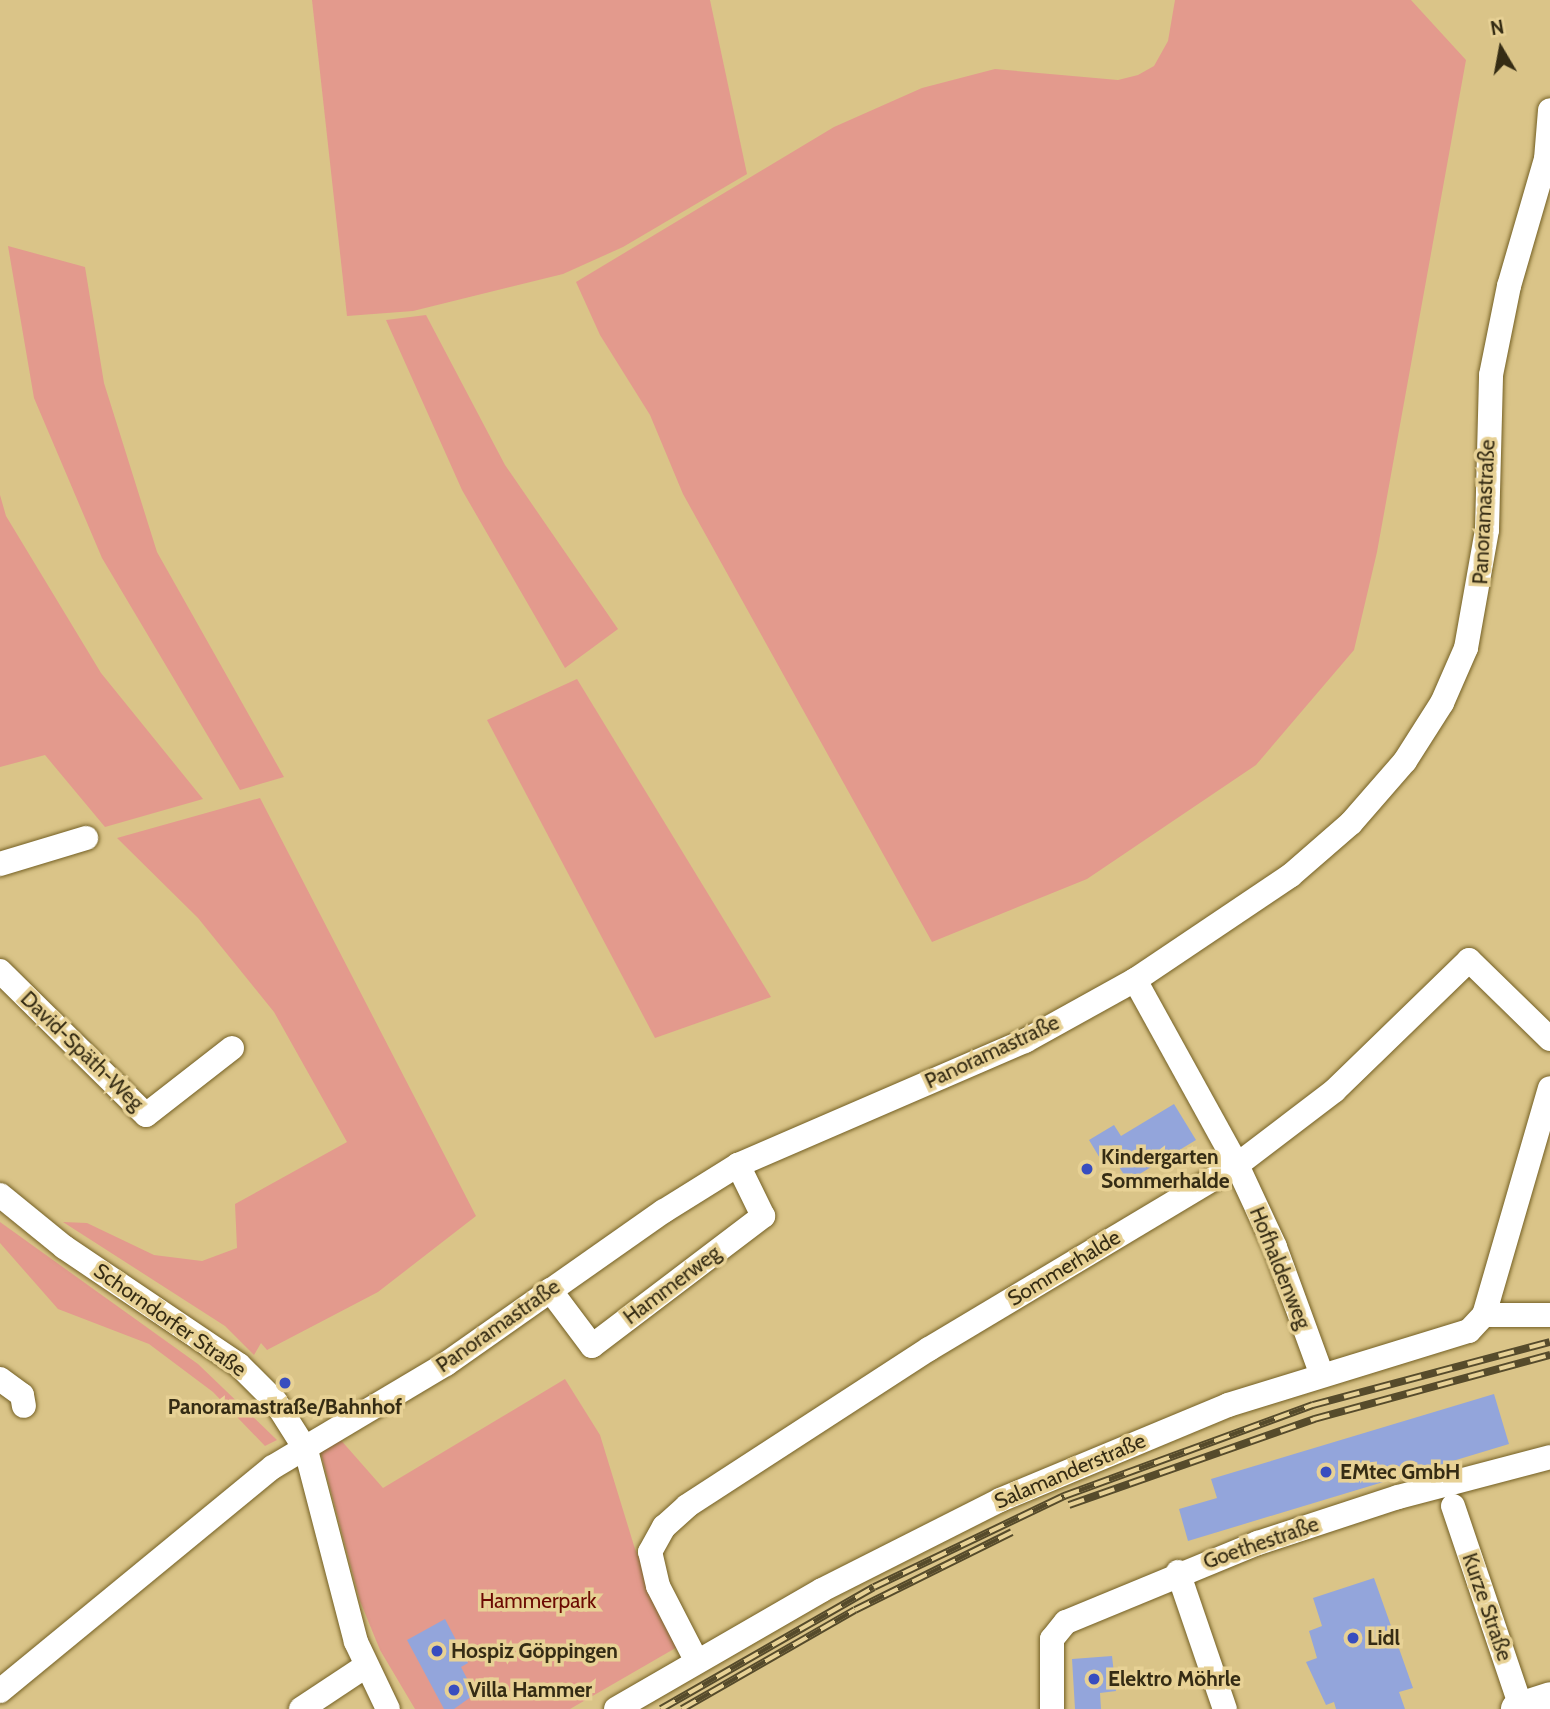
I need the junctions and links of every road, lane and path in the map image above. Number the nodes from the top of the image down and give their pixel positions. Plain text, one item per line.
1 (1550, 110) edge
2 (86, 838) dead end
3 (0, 864) edge
4 (0, 971) edge
5 (1135, 980) junction
6 (1550, 1039) edge
7 (232, 1048) dead end
8 (1550, 1088) edge
9 (1237, 1165) junction
10 (738, 1166) junction
11 (0, 1195) edge
12 (550, 1290) junction
13 (1484, 1315) junction
14 (1550, 1315) edge
15 (1321, 1373) junction
16 (0, 1379) edge
17 (24, 1406) dead end
18 (306, 1450) junction
19 (1550, 1457) edge
20 (1453, 1506) dead end
21 (1178, 1572) junction
22 (696, 1660) junction
23 (345, 1678) junction
24 (0, 1691) edge
25 (385, 1704) edge
26 (1529, 1705) edge
27 (301, 1709) edge
28 (616, 1709) edge
29 (1052, 1709) edge
30 (1225, 1709) edge

1 - 5 street, Panoramastraße
2 - 3 street
4 - 7 street, David-Späth-Weg
5 - 9 street, Hofhaldenweg
5 - 10 street, Panoramastraße
6 - 9 street, Sommerhalde
8 - 13 street
9 - 15 street, Hofhaldenweg
9 - 22 street, Sommerhalde
10 - 12 street, Panoramastraße
10 - 12 street, Hammerweg
11 - 18 street, Schorndorfer Straße
12 - 18 street, Panoramastraße
13 - 14 street
13 - 15 street, Salamanderstraße
15 - 22 street, Salamanderstraße
16 - 17 street
18 - 23 street, Schorndorfer Straße
18 - 24 street, Panoramastraße
19 - 21 street, Goethestraße
20 - 26 street, Kurze Straße
21 - 29 street, Goethestraße
21 - 30 street
22 - 28 street, Salamanderstraße
23 - 25 street, Schorndorfer Straße
23 - 27 street

